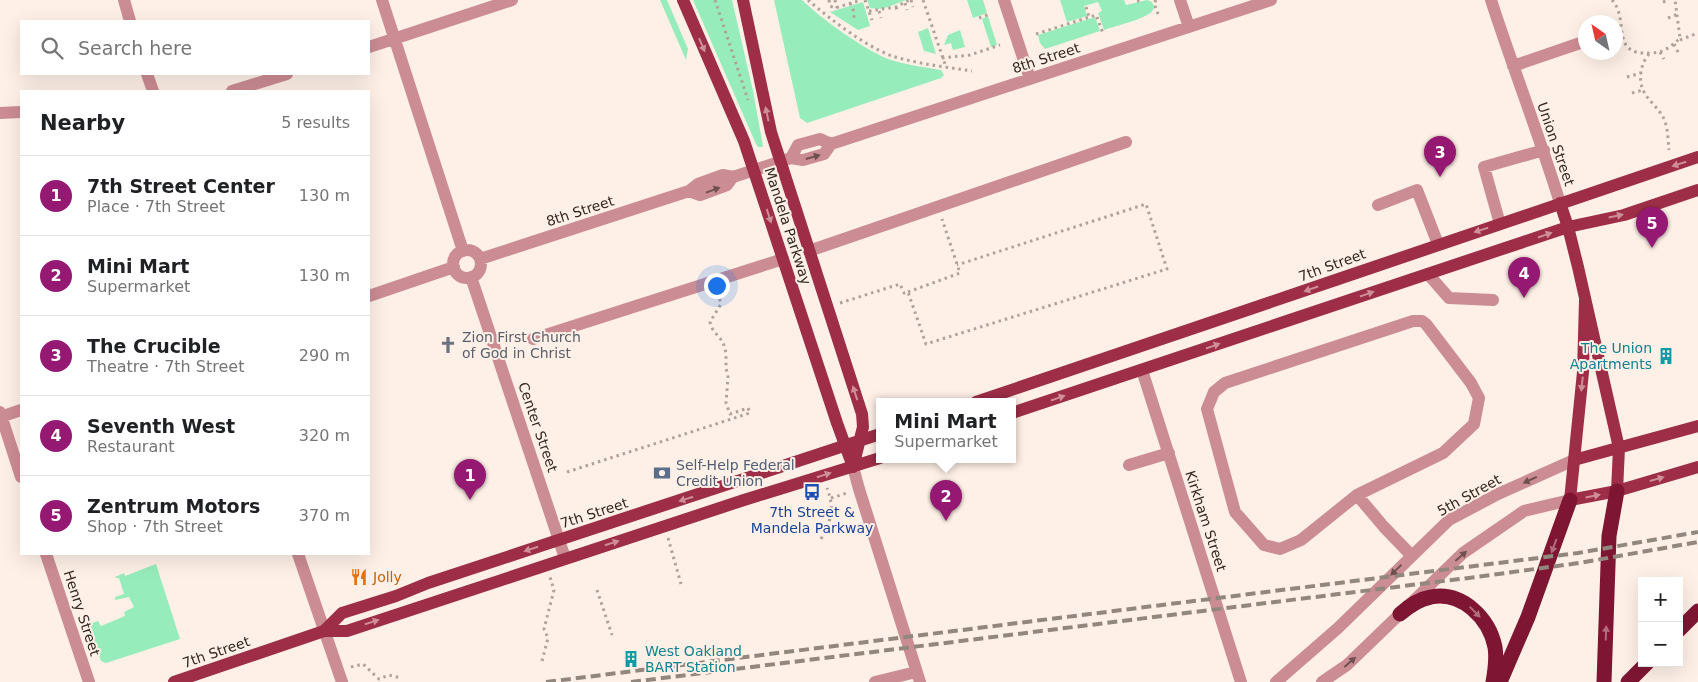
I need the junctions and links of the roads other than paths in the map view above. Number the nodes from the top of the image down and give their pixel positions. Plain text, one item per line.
1 (124, 0) edge
2 (382, 0) edge
3 (512, 0) edge
4 (683, 0) edge
5 (743, 0) edge
6 (1004, 0) edge
7 (1180, 0) edge
8 (1271, 0) edge
9 (1491, 0) edge
10 (130, 20) edge
11 (1189, 27) junction
12 (395, 39) junction
13 (1578, 44) edge
14 (370, 48) edge
15 (1513, 66) junction
16 (147, 75) edge
17 (284, 75) edge
18 (1030, 79) junction
19 (153, 90) edge
20 (235, 90) edge
21 (20, 112) edge
22 (0, 113) edge
23 (1126, 142) dead end
24 (1544, 150) junction
25 (1698, 157) edge
26 (786, 159) junction
27 (754, 170) junction
28 (1698, 190) edge
29 (1560, 203) junction
30 (1378, 205) dead end
31 (1500, 224) junction
32 (1568, 227) junction
33 (1438, 244) junction
34 (463, 251) junction
35 (809, 251) junction
36 (783, 258) junction
37 (480, 259) junction
38 (454, 268) junction
39 (1428, 274) junction
40 (471, 277) junction
41 (370, 296) edge
42 (1493, 300) dead end
43 (1585, 300) junction
44 (533, 339) dead end
45 (1142, 370) junction
46 (988, 398) edge
47 (20, 410) edge
48 (1016, 412) edge
49 (0, 415) edge
50 (1698, 426) edge
51 (876, 435) edge
52 (860, 441) junction
53 (846, 446) junction
54 (1619, 448) junction
55 (1169, 453) junction
56 (876, 459) edge
57 (1574, 460) junction
58 (1129, 465) dead end
59 (853, 467) junction
60 (1698, 467) edge
61 (20, 474) edge
62 (1617, 491) junction
63 (1357, 495) junction
64 (1570, 500) junction
65 (559, 540) junction
66 (46, 555) edge
67 (298, 555) edge
68 (1412, 555) junction
69 (565, 558) junction
70 (1698, 611) edge
71 (1400, 614) junction
72 (1683, 626) edge
73 (324, 631) junction
74 (1643, 667) edge
75 (340, 677) edge
76 (918, 677) edge
77 (89, 682) edge
78 (174, 682) edge
79 (875, 682) edge
80 (1241, 682) edge
81 (1276, 682) edge
82 (1322, 682) edge
83 (1493, 682) edge
84 (1500, 682) edge
85 (1604, 682) edge
86 (1628, 682) edge

1 - 10 street
2 - 12 street
3 - 12 street
4 -> 27 main road, Mandela Parkway
26 -> 5 main road, Mandela Parkway
6 - 18 street
7 - 11 street
8 - 11 street, 8th Street
9 - 15 street, Union Street
11 - 18 street, 8th Street
12 - 14 street
12 - 34 street
13 - 15 street
15 - 24 street, Union Street
16 - 19 street
17 - 20 street
18 - 26 street, 8th Street
21 - 22 street
23 - 35 street
24 - 29 street, Union Street
24 - 31 street
25 -> 29 main road, 7th Street
26 - 27 street, 8th Street
26 - 35 main road, Mandela Parkway
27 -> 36 main road, Mandela Parkway
27 - 37 street, 8th Street
32 -> 28 main road
29 - 31 main road, 7th Street
29 - 32 main road, Union Street
30 - 33 street
31 -> 33 main road, 7th Street
39 -> 32 main road
32 - 43 main road, Union Street
33 -> 46 main road, 7th Street
34 - 37 street
34 - 38 street
52 -> 35 main road, Mandela Parkway
36 - 44 street
36 - 53 main road, Mandela Parkway
37 - 40 street
38 - 40 street
38 - 41 street
39 - 42 street
45 -> 39 main road
40 - 65 street, Center Street
43 - 54 main road, Union Street
43 -> 57 main road, Union Street
48 -> 45 main road
45 - 55 street, Kirkham Street
47 - 49 street
49 - 61 street
50 - 54 main road, 5th Street
51 - 52 main road, 7th Street
52 - 53 main road, 7th Street
52 - 59 main road, Mandela Parkway
53 - 59 main road, Mandela Parkway
53 -> 65 main road, 7th Street
54 - 57 main road, 5th Street
54 - 62 main road, Union Street
55 - 58 street
55 - 80 street, Kirkham Street
56 - 59 main road, 7th Street
57 - 64 main road, Union Street
57 -> 68 street, 5th Street
69 -> 59 main road, 7th Street
59 - 76 street, Mandela Parkway
62 -> 60 main road
64 -> 62 main road
85 -> 62 highway
63 - 63 street
63 - 68 street
71 -> 64 street
64 -> 84 highway
65 - 69 street, Center Street
65 -> 73 main road, 7th Street
66 - 77 street, Henry Street
67 - 73 street
68 -> 81 street, 5th Street
73 -> 69 main road, 7th Street
70 - 72 highway
82 -> 71 street
71 -> 83 highway
73 - 75 street
73 - 78 main road, 7th Street
74 - 86 highway
76 - 79 street

